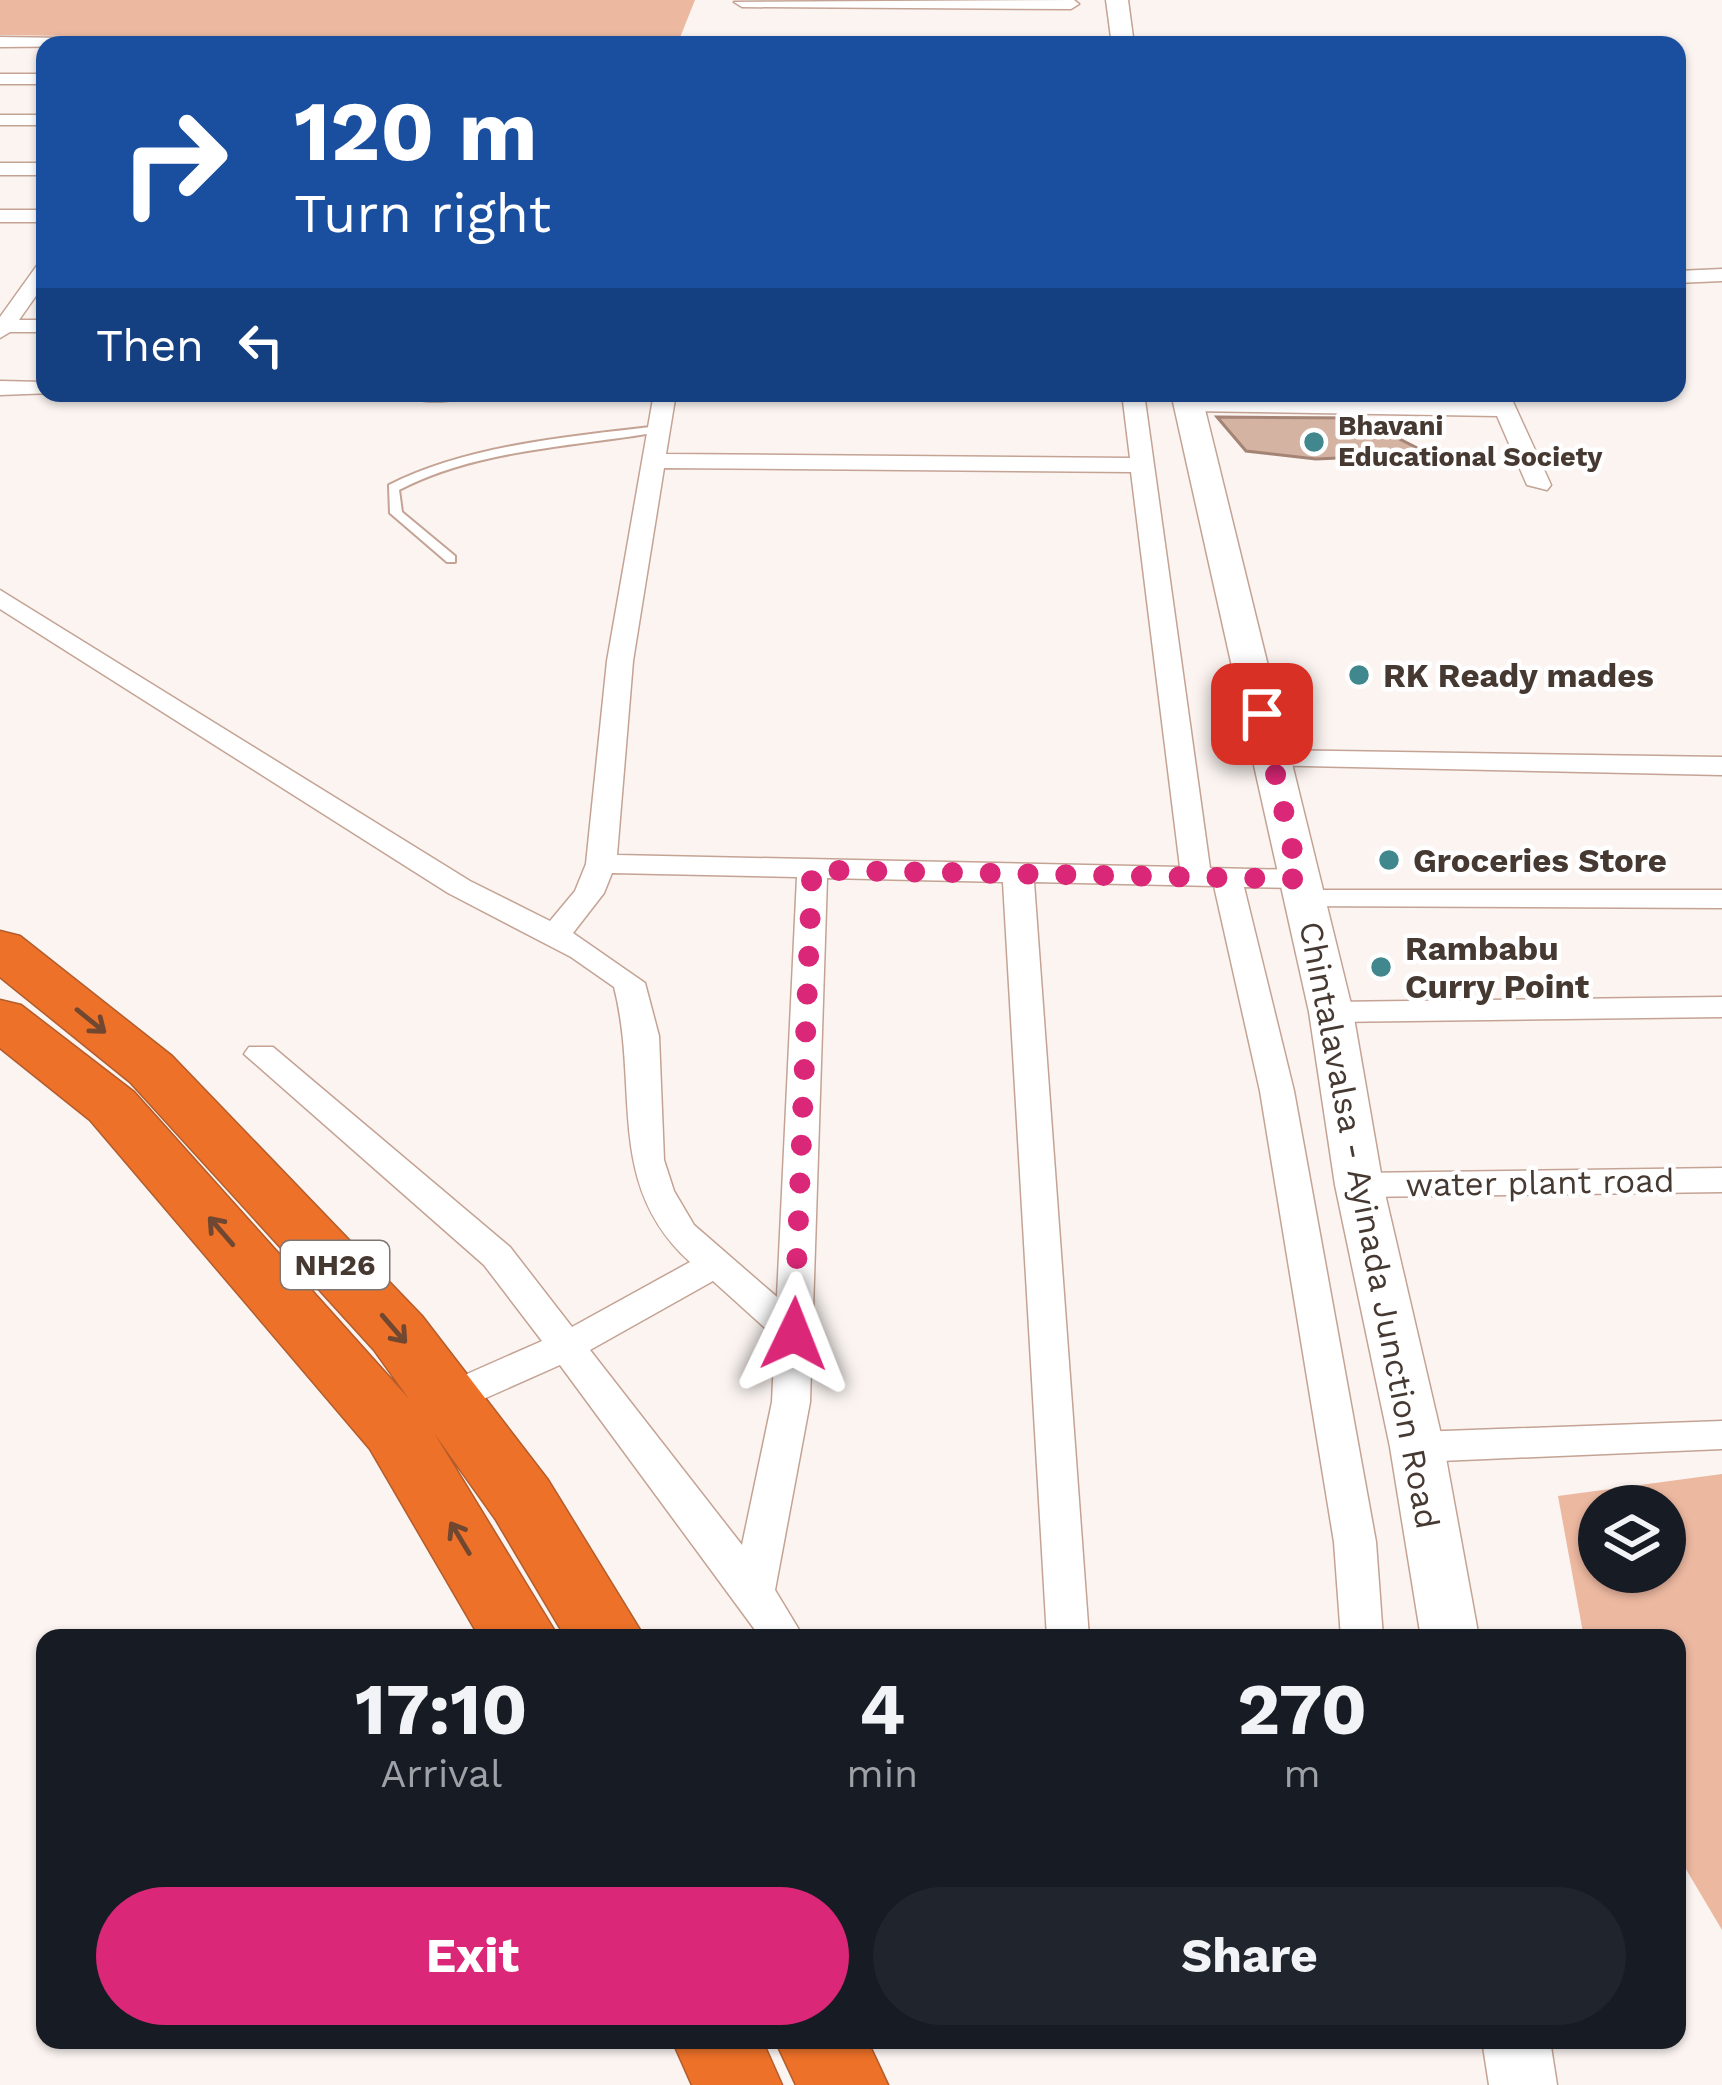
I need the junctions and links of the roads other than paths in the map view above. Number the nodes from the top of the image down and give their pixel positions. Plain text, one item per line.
1 (1117, 0) edge
2 (742, 1) edge
3 (1071, 2) edge
4 (735, 36) edge
5 (1078, 36) edge
6 (1122, 36) edge
7 (0, 42) edge
8 (36, 43) edge
9 (36, 79) edge
10 (0, 80) edge
11 (0, 120) edge
12 (36, 120) edge
13 (0, 169) edge
14 (36, 169) edge
15 (0, 216) edge
16 (36, 216) edge
17 (35, 273) edge
18 (1722, 275) edge
19 (1686, 277) edge
20 (36, 326) edge
21 (1, 328) edge
22 (0, 388) edge
23 (36, 389) edge
24 (664, 402) edge
25 (1134, 402) edge
26 (1189, 402) edge
27 (1501, 402) edge
28 (660, 429) junction
29 (655, 461) junction
30 (1142, 465) junction
31 (1539, 485) dead end
32 (451, 559) dead end
33 (0, 598) edge
34 (1272, 759) junction
35 (1722, 766) edge
36 (602, 864) junction
37 (812, 870) junction
38 (1018, 875) junction
39 (1212, 878) junction
40 (1302, 889) junction
41 (1722, 899) edge
42 (553, 937) junction
43 (0, 948) edge
44 (1722, 1007) edge
45 (1331, 1012) junction
46 (0, 1018) edge
47 (261, 1054) dead end
48 (1722, 1180) edge
49 (1359, 1185) junction
50 (715, 1264) junction
51 (794, 1334) junction
52 (569, 1345) junction
53 (447, 1399) junction
54 (1722, 1436) edge
55 (1417, 1447) junction
56 (754, 1591) junction
57 (515, 1629) edge
58 (601, 1629) edge
59 (777, 1629) edge
60 (1067, 1629) edge
61 (1361, 1629) edge
62 (1448, 1629) edge
63 (721, 2049) edge
64 (825, 2049) edge
65 (1517, 2049) edge
66 (737, 2085) edge
67 (843, 2085) edge
68 (1523, 2085) edge

1 - 6 main road
2 - 3 street
2 - 4 street
3 - 5 street
7 - 8 street
9 - 10 street
11 - 12 street
13 - 14 street
15 - 16 street
17 - 21 street
18 - 19 street
20 - 21 street
22 - 23 street
24 - 28 street
25 - 30 street
26 - 34 main road, Chintalavalsa - Ayinada Junction Road
27 - 31 street
28 - 29 street
28 - 32 lane
29 - 30 street
29 - 36 street
30 - 39 street
33 - 42 street
34 - 35 street
34 - 40 main road, Chintalavalsa - Ayinada Junction Road
36 - 37 street
36 - 42 street
37 - 38 street
37 - 51 street
38 - 39 street
38 - 60 street
39 - 40 street
39 - 61 street
40 - 41 street
40 - 45 main road, Chintalavalsa - Ayinada Junction Road
42 - 50 street
43 -> 53 highway, NH26
44 - 45 street
45 - 49 main road, Chintalavalsa - Ayinada Junction Road
57 -> 46 highway, NH26
47 - 52 street
48 - 49 street, water plant road
49 - 55 main road, Chintalavalsa - Ayinada Junction Road
50 - 51 street
50 - 52 street
51 - 56 street
52 - 53 street
52 - 56 street
53 - 58 highway, NH26
54 - 55 street
55 - 62 main road, Chintalavalsa - Ayinada Junction Road
56 - 59 street
63 - 66 highway
64 - 67 highway
65 - 68 main road

